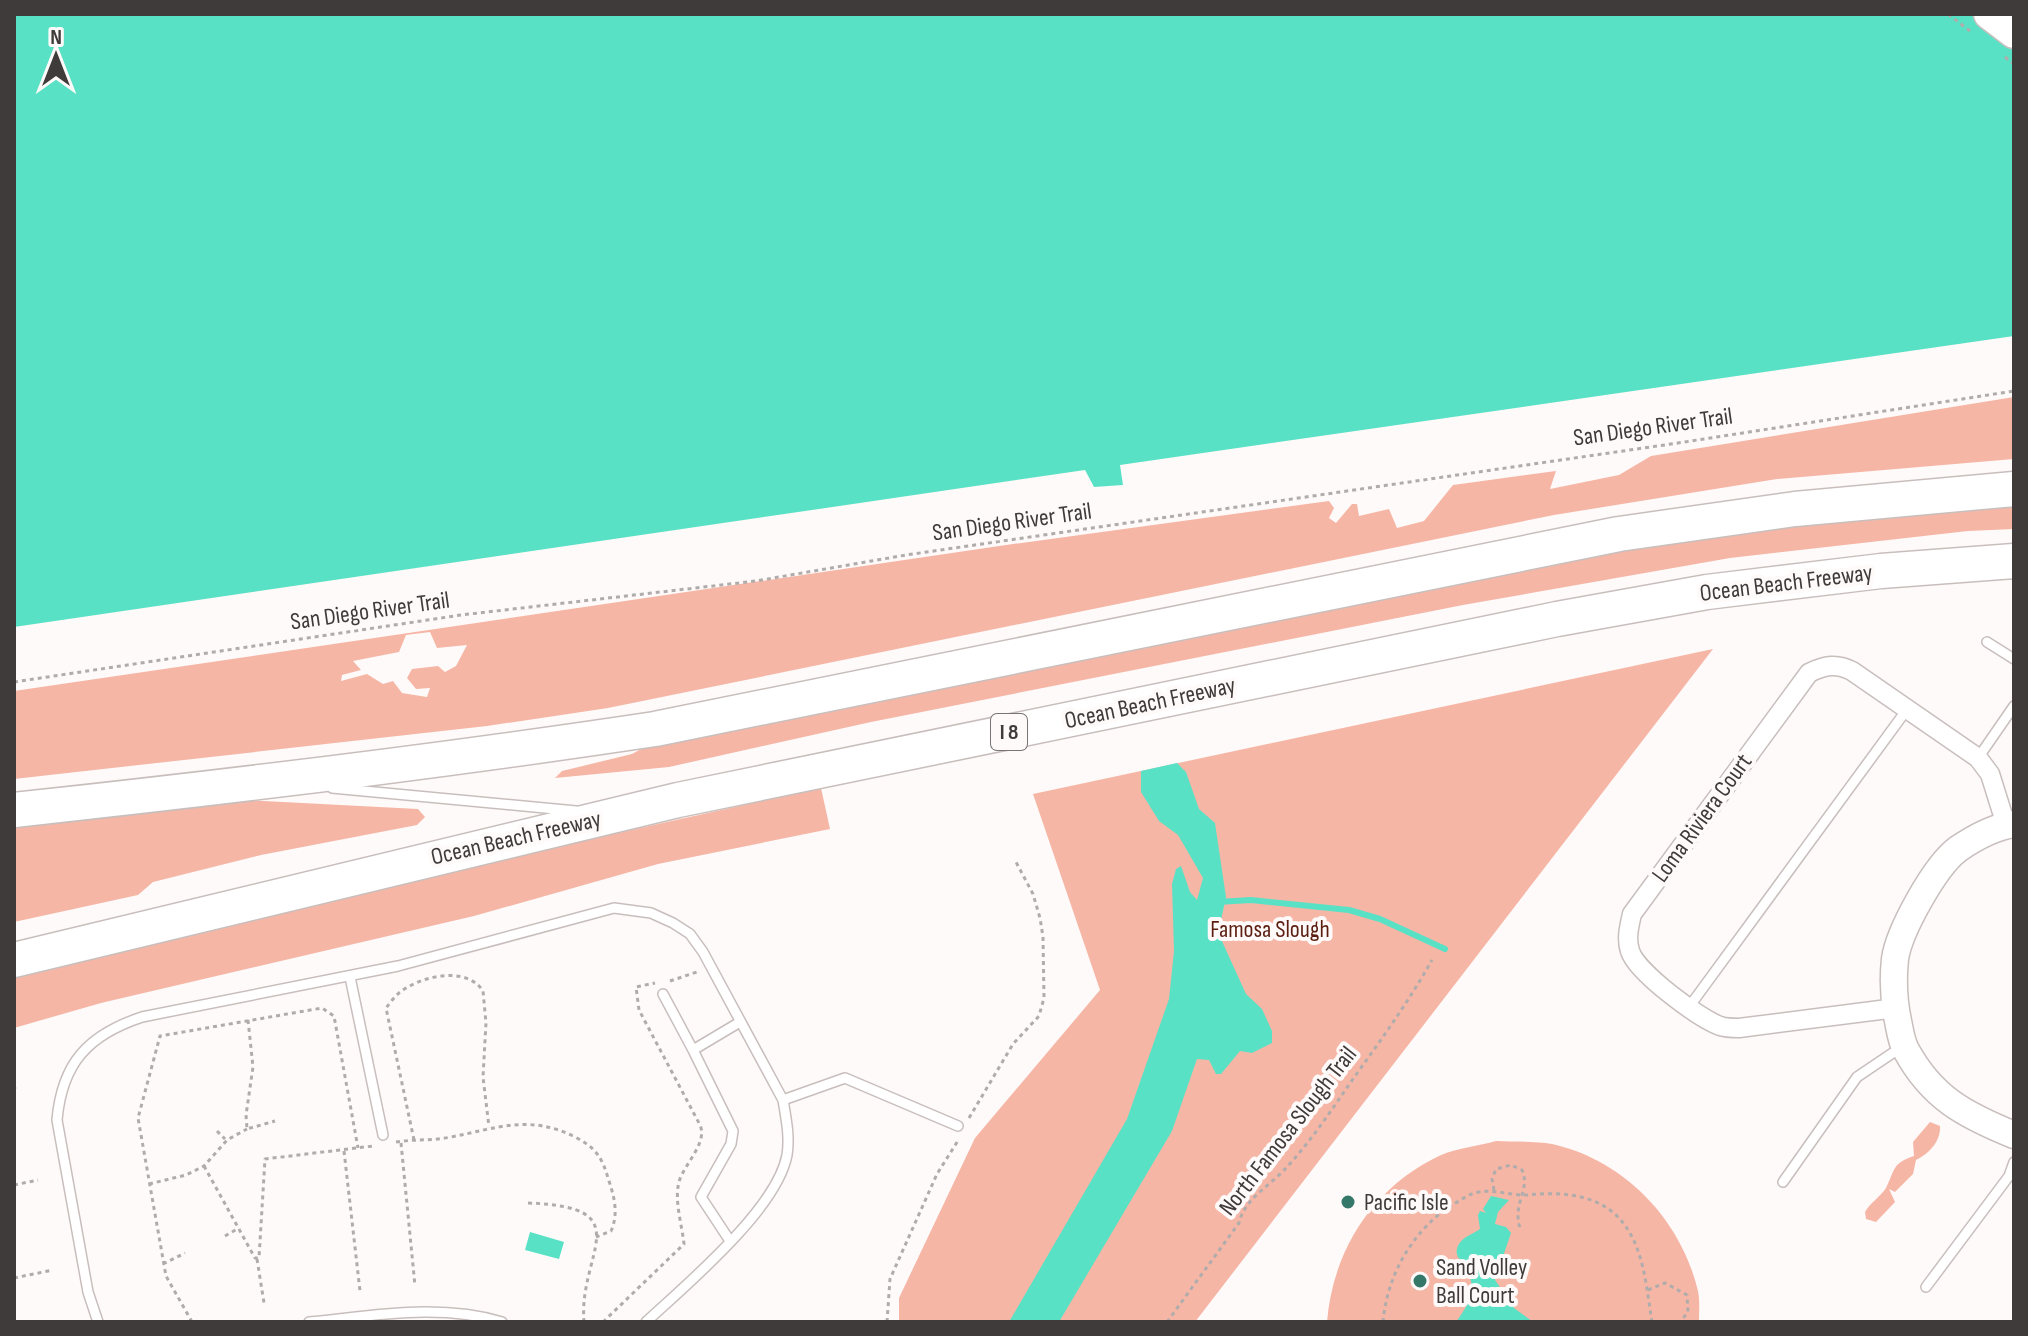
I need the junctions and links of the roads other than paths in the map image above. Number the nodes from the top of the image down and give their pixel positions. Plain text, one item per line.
1 (1989, 14) edge
2 (2014, 33) edge
3 (2014, 489) edge
4 (2014, 561) edge
5 (1987, 642) dead end
6 (2014, 659) edge
7 (2014, 706) edge
8 (1908, 708) junction
9 (1978, 758) junction
10 (269, 783) junction
11 (14, 810) edge
12 (616, 815) junction
13 (2010, 825) edge
14 (14, 960) edge
15 (350, 977) junction
16 (663, 994) dead end
17 (1689, 1007) junction
18 (1896, 1008) junction
19 (740, 1022) junction
20 (1903, 1047) junction
21 (693, 1050) junction
22 (783, 1100) junction
23 (960, 1129) road end
24 (2014, 1135) edge
25 (386, 1139) road end
26 (2014, 1162) edge
27 (1783, 1182) dead end
28 (730, 1241) junction
29 (1926, 1287) dead end
30 (98, 1322) edge
31 (309, 1322) edge
32 (502, 1322) edge
33 (646, 1322) edge

1 - 2 main road
3 - 10 highway
4 - 12 highway, Ocean Beach Freeway / I 8
5 - 6 lane
7 - 9 lane
8 - 9 street, Loma Riviera Court
8 - 17 lane
8 - 17 street, Loma Riviera Court
9 - 13 street, Loma Riviera Court
10 - 11 highway
10 - 12 lane
12 - 14 highway, Ocean Beach Freeway / I 8
13 - 18 street
15 - 19 lane
15 - 25 lane
15 - 30 lane
16 - 21 lane
17 - 18 street, Loma Riviera Court
18 - 20 street
19 - 21 lane
19 - 22 lane
20 - 24 street
20 - 27 lane
21 - 28 lane
22 - 23 lane
22 - 28 lane
26 - 29 lane
28 - 33 lane
31 - 32 lane

